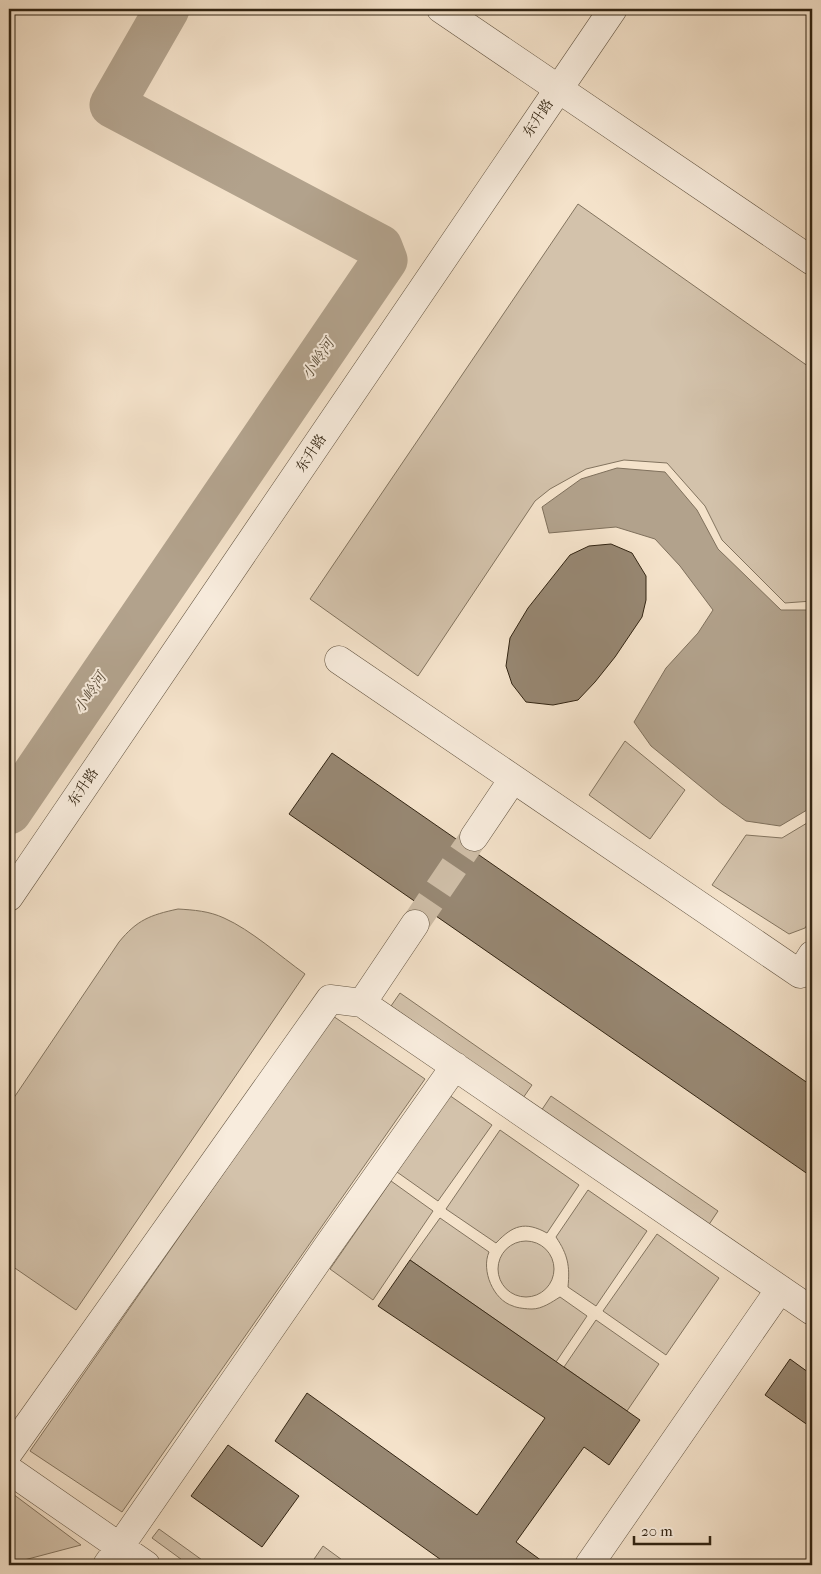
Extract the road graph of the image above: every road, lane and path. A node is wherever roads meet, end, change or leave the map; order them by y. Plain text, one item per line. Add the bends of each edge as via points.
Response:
1 (440, 9) edge
2 (613, 9) edge
3 (558, 89) junction
4 (812, 261) edge
5 (339, 660) dead end
6 (513, 779) junction
7 (474, 837) tunnel mouth
8 (9, 897) edge
9 (415, 924) tunnel mouth
10 (808, 970) edge
11 (362, 1003) junction
12 (455, 1066) junction
13 (780, 1289) junction
14 (812, 1311) edge
15 (9, 1452) edge
16 (9, 1470) edge
17 (113, 1556) edge
18 (146, 1565) edge
19 (589, 1565) edge

1 - 3 street
2 - 3 street, 东升路
3 - 4 street
3 - 8 street, 东升路
5 - 6 street
6 - 7 street
6 - 10 street
9 - 11 street
11 - 12 street
11 - 15 street via 330,998
12 - 13 street
12 - 17 street
13 - 14 street
13 - 19 street
16 - 17 street
17 - 18 street

